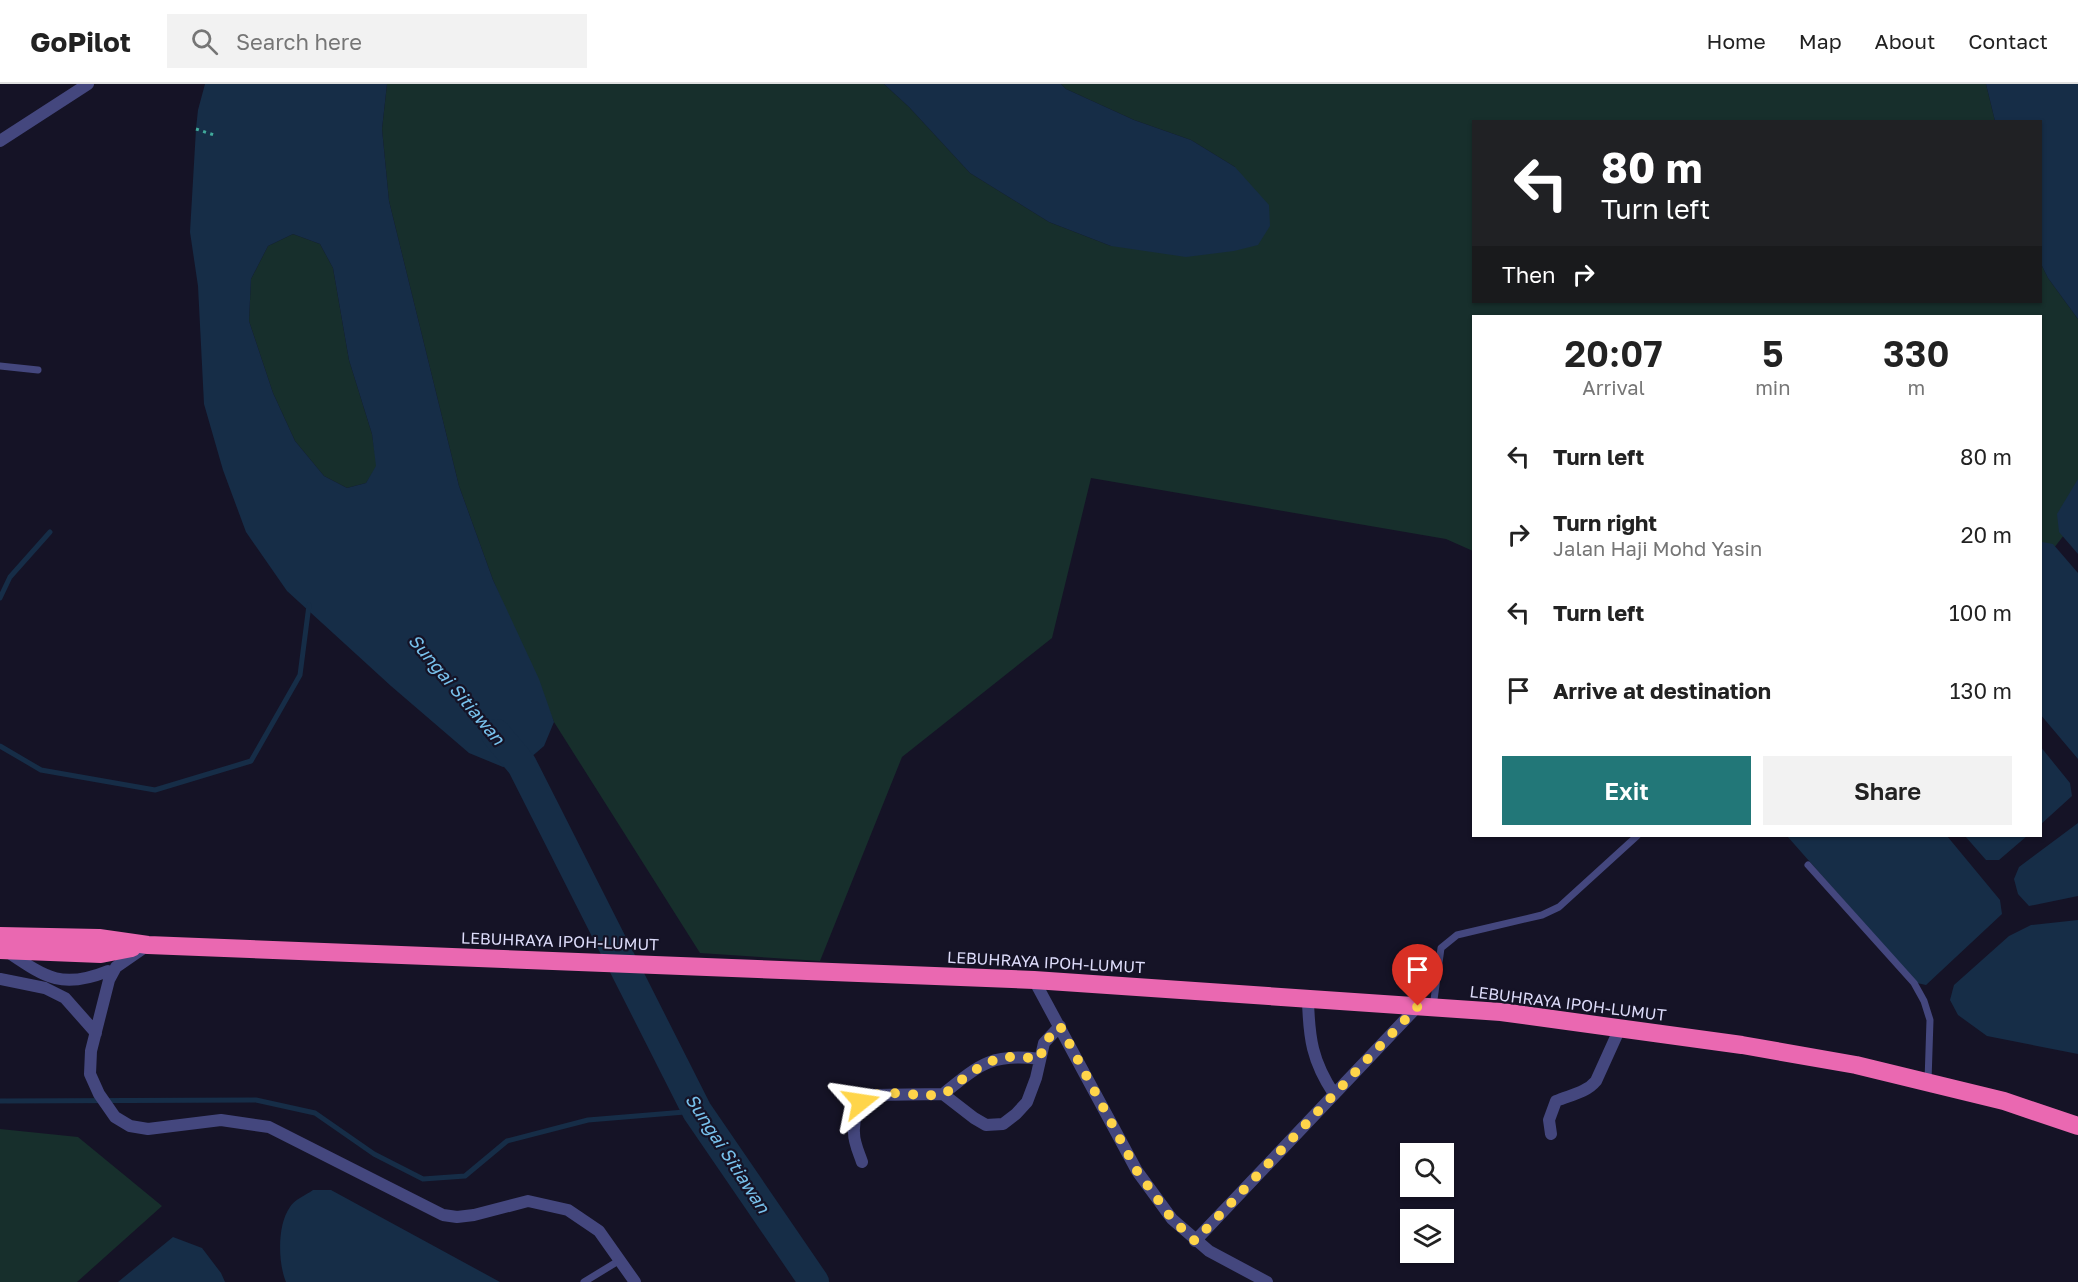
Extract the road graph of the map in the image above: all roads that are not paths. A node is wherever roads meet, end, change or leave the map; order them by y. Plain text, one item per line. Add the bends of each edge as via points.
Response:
1 (88, 84) edge
2 (0, 141) edge
3 (0, 366) edge
4 (38, 370) dead end
5 (1635, 837) edge
6 (1808, 865) dead end
7 (2, 945) edge
8 (148, 945) junction
9 (106, 960) junction
10 (0, 979) edge
11 (1034, 980) junction
12 (1308, 1000) junction
13 (1425, 1007) junction
14 (1060, 1026) junction
15 (1620, 1028) junction
16 (96, 1033) junction
17 (1040, 1059) junction
18 (1928, 1082) junction
19 (944, 1094) junction
20 (1334, 1094) junction
21 (2078, 1126) edge
22 (1551, 1134) dead end
23 (862, 1162) dead end
24 (1195, 1241) junction
25 (620, 1260) junction
26 (584, 1282) edge
27 (635, 1282) edge
28 (1267, 1282) edge

1 - 2 street
3 - 4 lane
5 - 13 lane via 1559,907 1542,915 1457,935 1448,941 1441,948
6 - 18 lane via 1914,984 1924,1001 1930,1020
7 - 9 highway, LEBUHRAYA IPOH-LUMUT
7 - 9 street via 50,978 78,981
8 - 9 highway, LEBUHRAYA IPOH-LUMUT
8 - 9 street via 116,967
8 - 11 highway, LEBUHRAYA IPOH-LUMUT
9 - 16 street
10 - 16 street via 45,988 65,998
11 - 12 highway, LEBUHRAYA IPOH-LUMUT
11 - 14 street
12 - 13 highway, LEBUHRAYA IPOH-LUMUT
12 - 20 street via 1313,1047 1321,1075
13 - 15 highway, LEBUHRAYA IPOH-LUMUT via 1501,1012
13 - 20 street
14 - 17 street via 1044,1043
14 - 24 street via 1137,1171 1172,1219
15 - 18 highway, LEBUHRAYA IPOH-LUMUT via 1742,1045
15 - 22 street via 1591,1088 1556,1101 1549,1120
16 - 25 street via 90,1074 115,1117 130,1126 148,1129 221,1120 269,1127 443,1215 474,1215 528,1201 568,1210 599,1231
17 - 19 street via 1012,1056 991,1060
17 - 19 street via 1027,1102 1003,1124 986,1125
18 - 21 highway, LEBUHRAYA IPOH-LUMUT via 2004,1101
19 - 23 street via 866,1097 858,1111 854,1133
20 - 24 street
24 - 28 street
25 - 26 lane
25 - 27 street

